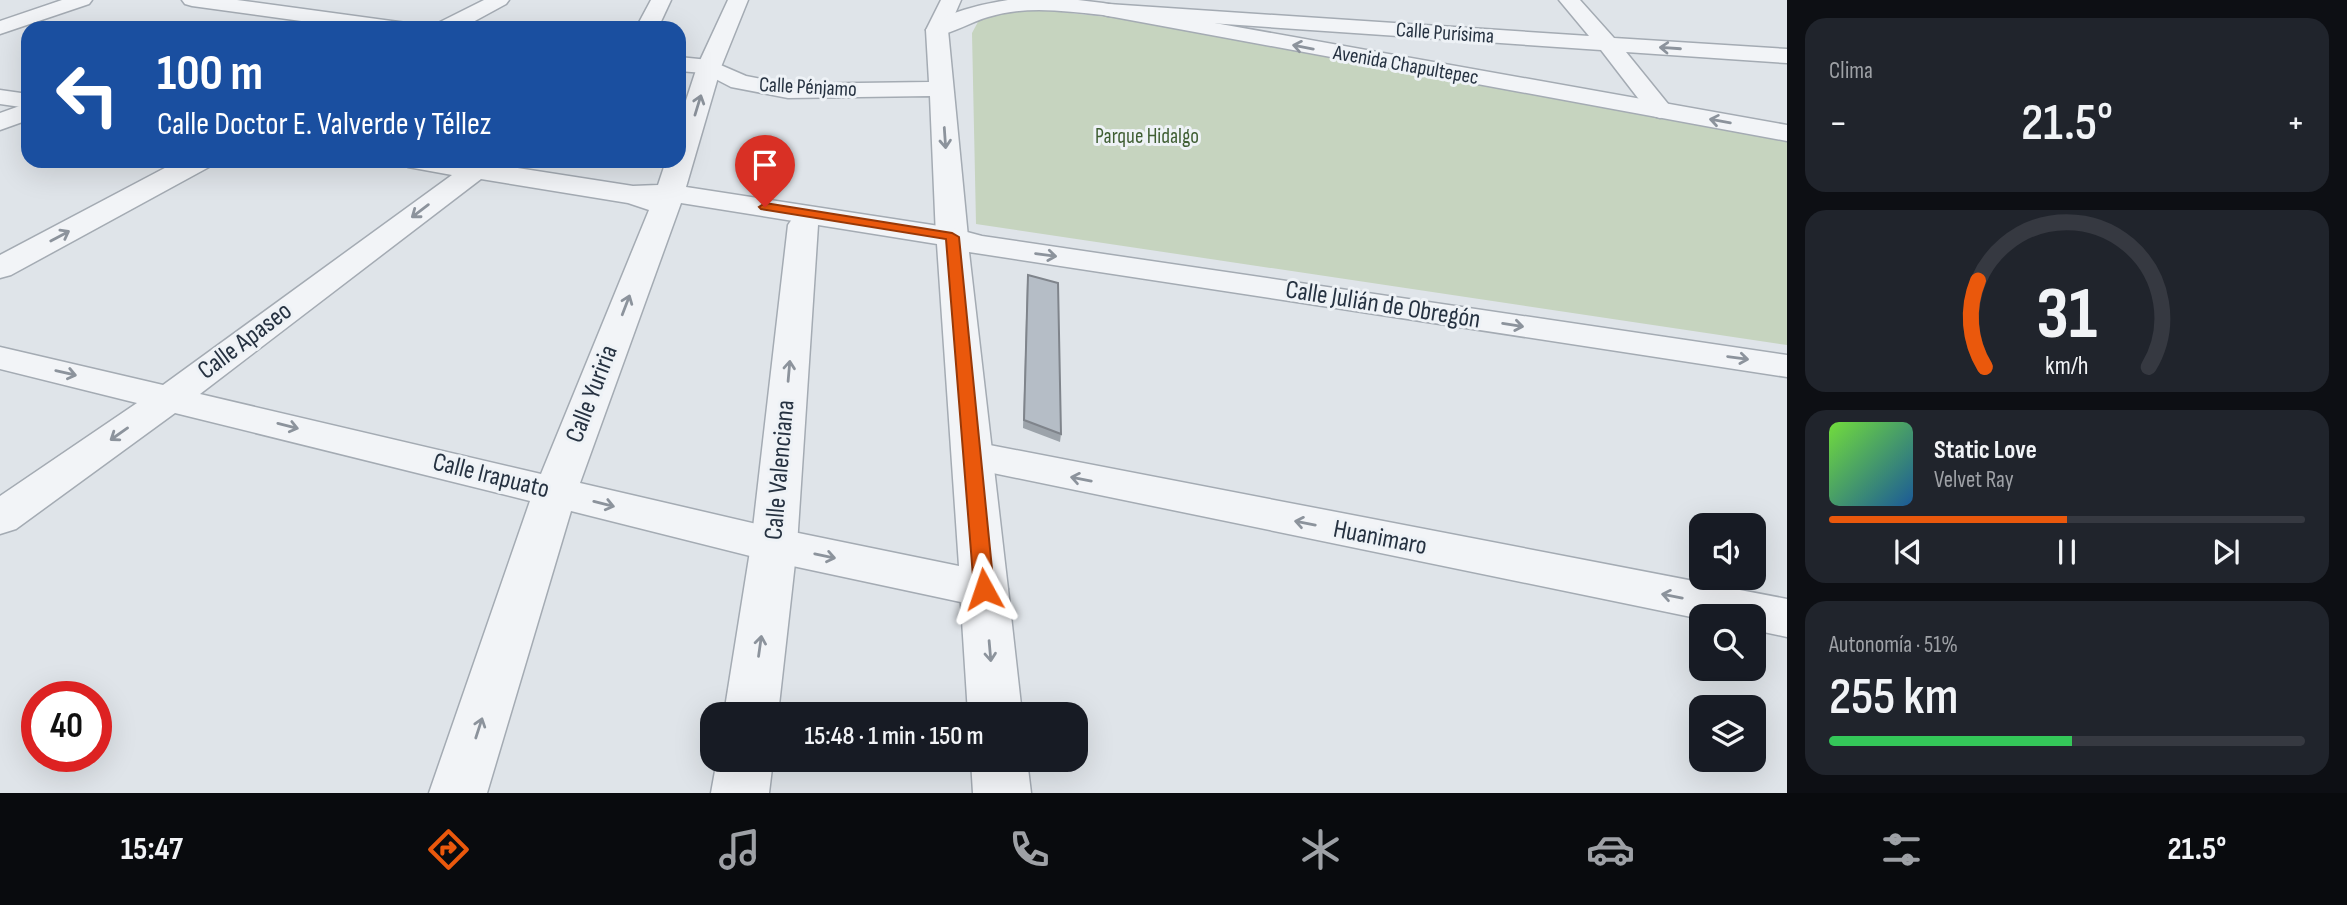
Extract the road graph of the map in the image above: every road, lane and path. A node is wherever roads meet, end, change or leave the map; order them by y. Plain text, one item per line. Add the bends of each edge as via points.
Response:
1 (82, 0) edge
2 (192, 0) edge
3 (293, 0) edge
4 (499, 0) edge
5 (661, 0) edge
6 (738, 0) edge
7 (951, 0) edge
8 (1025, 0) edge
9 (1569, 0) edge
10 (1054, 3) junction
11 (270, 10) junction
12 (1187, 13) edge
13 (244, 21) edge
14 (349, 21) edge
15 (459, 21) edge
16 (650, 21) edge
17 (0, 28) edge
18 (937, 30) junction
19 (1608, 44) junction
20 (1787, 56) edge
21 (686, 65) edge
22 (709, 67) junction
23 (941, 89) junction
24 (0, 97) edge
25 (21, 100) edge
26 (1660, 110) junction
27 (21, 114) edge
28 (0, 122) edge
29 (686, 124) edge
30 (1787, 133) edge
31 (186, 168) edge
32 (478, 168) edge
33 (492, 168) edge
34 (668, 168) edge
35 (656, 198) junction
36 (803, 225) junction
37 (961, 244) junction
38 (0, 268) edge
39 (0, 358) edge
40 (1787, 366) edge
41 (170, 398) junction
42 (974, 456) junction
43 (555, 492) junction
44 (0, 518) edge
45 (774, 545) junction
46 (984, 589) junction
47 (1787, 618) edge
48 (753, 702) edge
49 (994, 702) edge
50 (743, 772) edge
51 (1000, 772) edge
52 (458, 793) edge
53 (740, 793) edge
54 (1002, 793) edge

1 - 17 street
2 - 11 street
3 - 11 street
4 - 15 street
5 - 16 street
6 - 22 street, Calle Yuriria
7 - 18 street
8 - 10 street, Avenida Chapultepec
9 - 19 street
10 - 12 street, Avenida Chapultepec
10 - 18 street via 986,9
11 - 13 street
11 - 14 street
12 - 19 street, Calle Purísima
26 -> 12 street, Avenida Chapultepec
18 - 23 street
20 -> 19 street, Calle Purísima
19 - 26 street
21 - 22 street, Calle Pénjamo
22 - 23 street, Calle Pénjamo via 739,82 788,91
29 -> 22 street, Calle Yuriria
23 -> 37 street
24 - 25 street
30 -> 26 street, Avenida Chapultepec
27 - 28 street
38 -> 31 street
32 -> 41 street, Calle Apaseo
33 - 35 street
35 -> 34 street, Calle Yuriria
35 - 36 street
35 - 37 street
43 -> 35 street, Calle Yuriria
36 - 37 street
45 -> 36 street, Calle Valenciana
37 -> 40 street, Calle Julián de Obregón
37 - 42 street
39 -> 41 street, Calle Irapuato
41 -> 43 street, Calle Irapuato
41 -> 44 street, Calle Apaseo
42 - 46 street
47 -> 42 street, Huanimaro
43 -> 45 street, Calle Irapuato
52 -> 43 street, Calle Yuriria
45 -> 46 street, Calle Irapuato
48 -> 45 street, Calle Valenciana
46 -> 49 street
50 - 53 street
51 - 54 street

